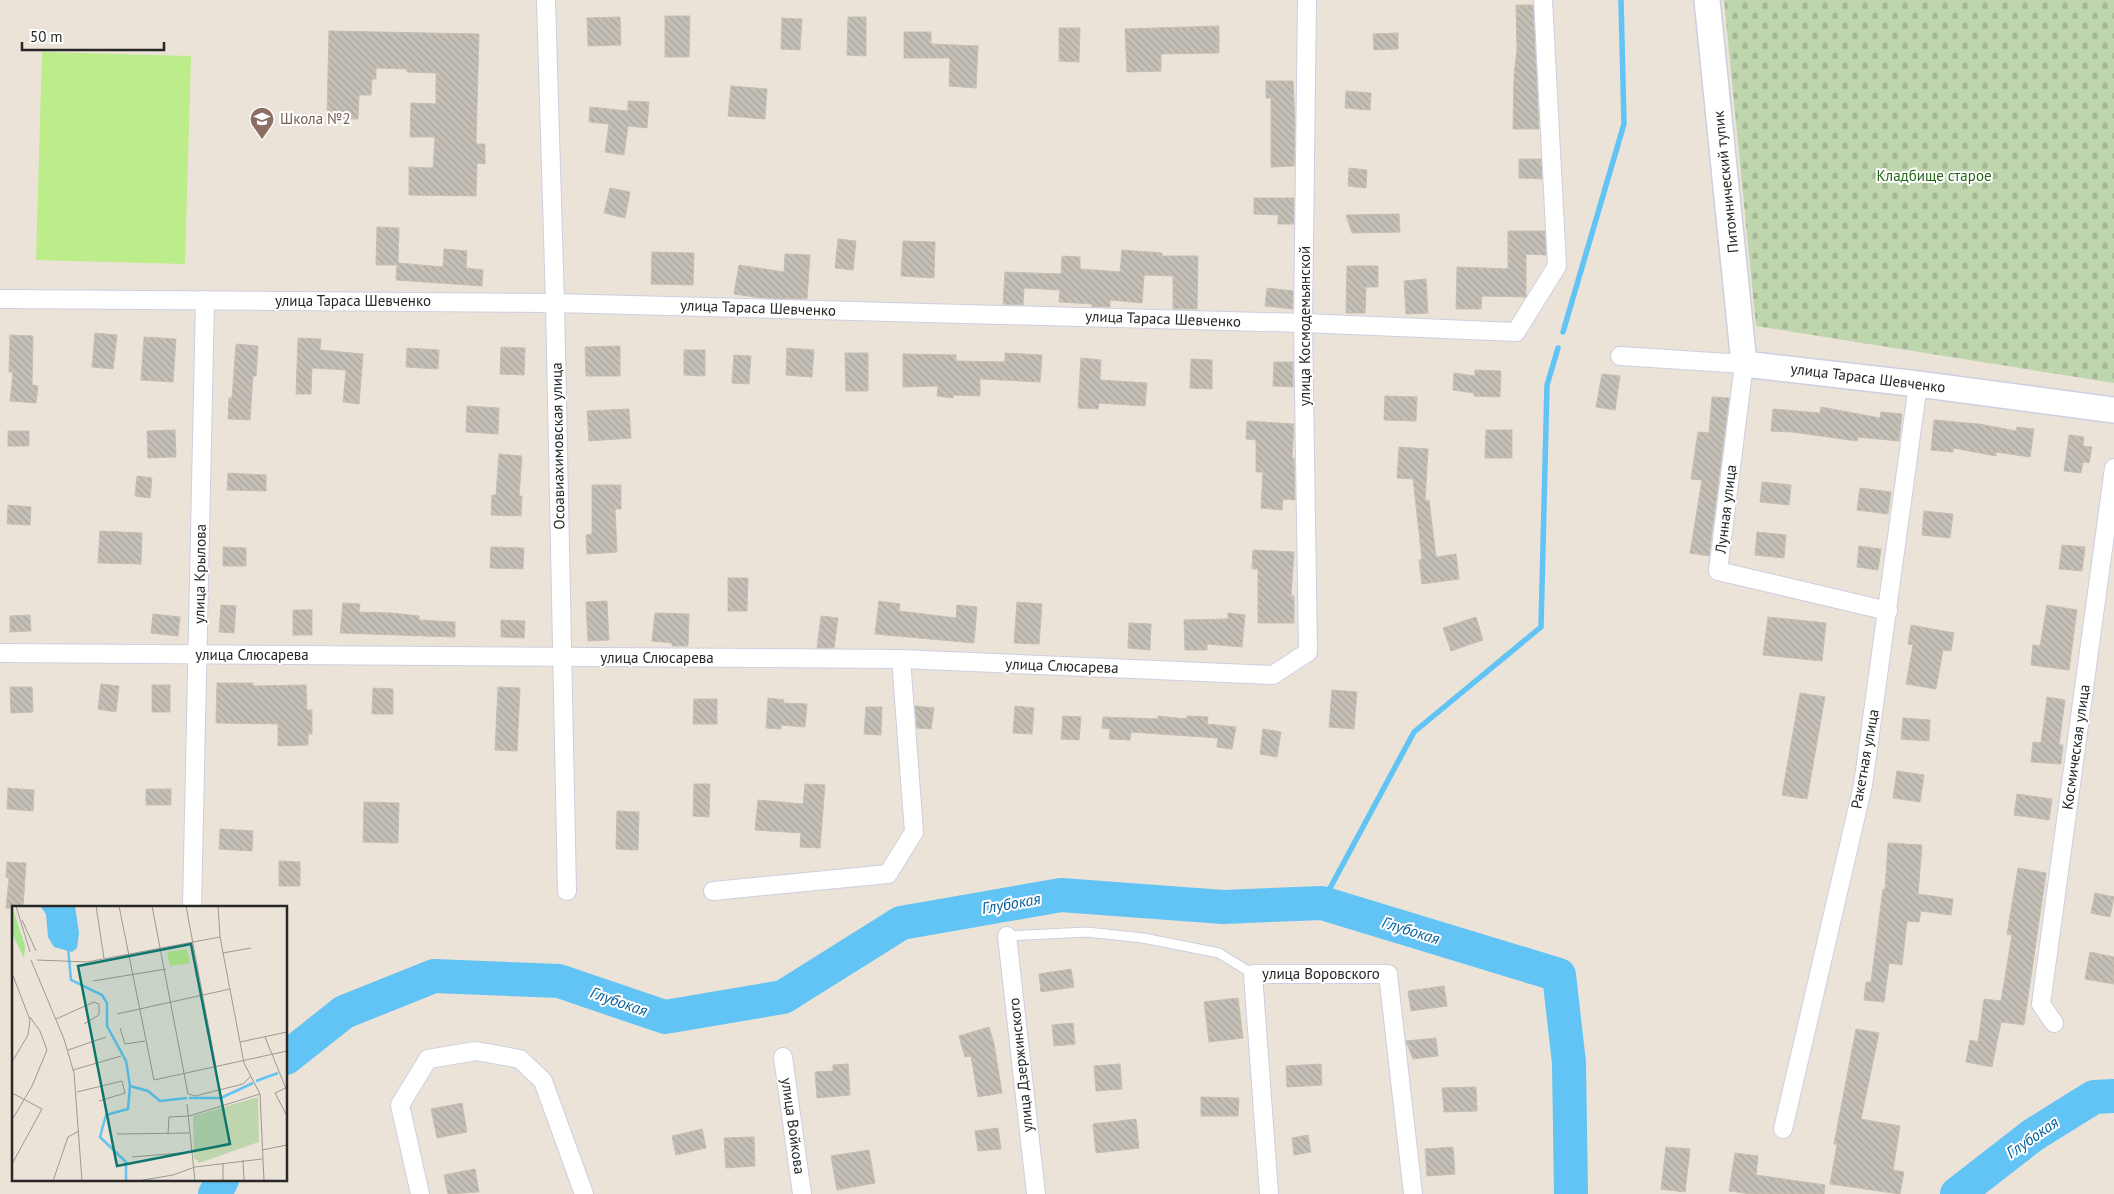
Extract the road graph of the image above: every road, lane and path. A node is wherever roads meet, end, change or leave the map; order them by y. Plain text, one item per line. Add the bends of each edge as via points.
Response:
1 (546, 0) edge
2 (1307, 0) edge
3 (1543, 0) edge
4 (1707, 0) edge
5 (0, 299) edge
6 (206, 300) junction
7 (555, 302) junction
8 (1304, 323) junction
9 (1620, 356) dead end
10 (1744, 364) junction
11 (1918, 384) junction
12 (2114, 410) edge
13 (2114, 468) edge
14 (1888, 611) junction
15 (1308, 652) joint
16 (0, 653) edge
17 (198, 654) junction
18 (562, 657) junction
19 (901, 660) junction
20 (567, 891) dead end
21 (714, 891) dead end
22 (192, 906) edge
23 (1007, 936) joint
24 (1253, 974) junction
25 (2054, 1023) dead end
26 (783, 1057) dead end
27 (1783, 1129) dead end
28 (420, 1194) edge
29 (584, 1194) edge
30 (802, 1194) edge
31 (1036, 1194) edge
32 (1269, 1194) edge
33 (1413, 1194) edge

1 - 7 street, Осоавиахимовская улица
2 - 8 street, улица Космодемьянской
3 - 8 street, улица Тараса Шевченко via 1557,266 1516,332
4 - 10 street, Питомнический тупик
5 - 6 street, улица Тараса Шевченко
6 - 7 street, улица Тараса Шевченко
6 - 17 street, улица Крылова
7 - 8 street, улица Тараса Шевченко
7 - 18 street, Осоавиахимовская улица
8 - 15 street, улица Космодемьянской
9 - 10 street, улица Тараса Шевченко
10 - 11 street, улица Тараса Шевченко
10 - 14 street, Лунная улица via 1718,571
11 - 12 street, улица Тараса Шевченко
11 - 14 street, Ракетная улица
13 - 25 street, Космическая улица via 2041,1004
14 - 27 street, Ракетная улица via 1863,785
15 - 19 street, улица Слюсарева via 1274,675
16 - 17 street, улица Слюсарева
17 - 18 street, улица Слюсарева
17 - 22 street, улица Крылова
18 - 19 street, улица Слюсарева
18 - 20 street, Осоавиахимовская улица
19 - 21 street via 914,832 888,874
23 - 24 lane via 1087,932 1143,938 1219,953
23 - 31 street, улица Дзержинского
24 - 32 street, улица Воровского
24 - 33 street, улица Воровского via 1388,974
26 - 30 street, улица Войкова
28 - 29 street via 400,1105 428,1058 476,1050 520,1059 543,1081

